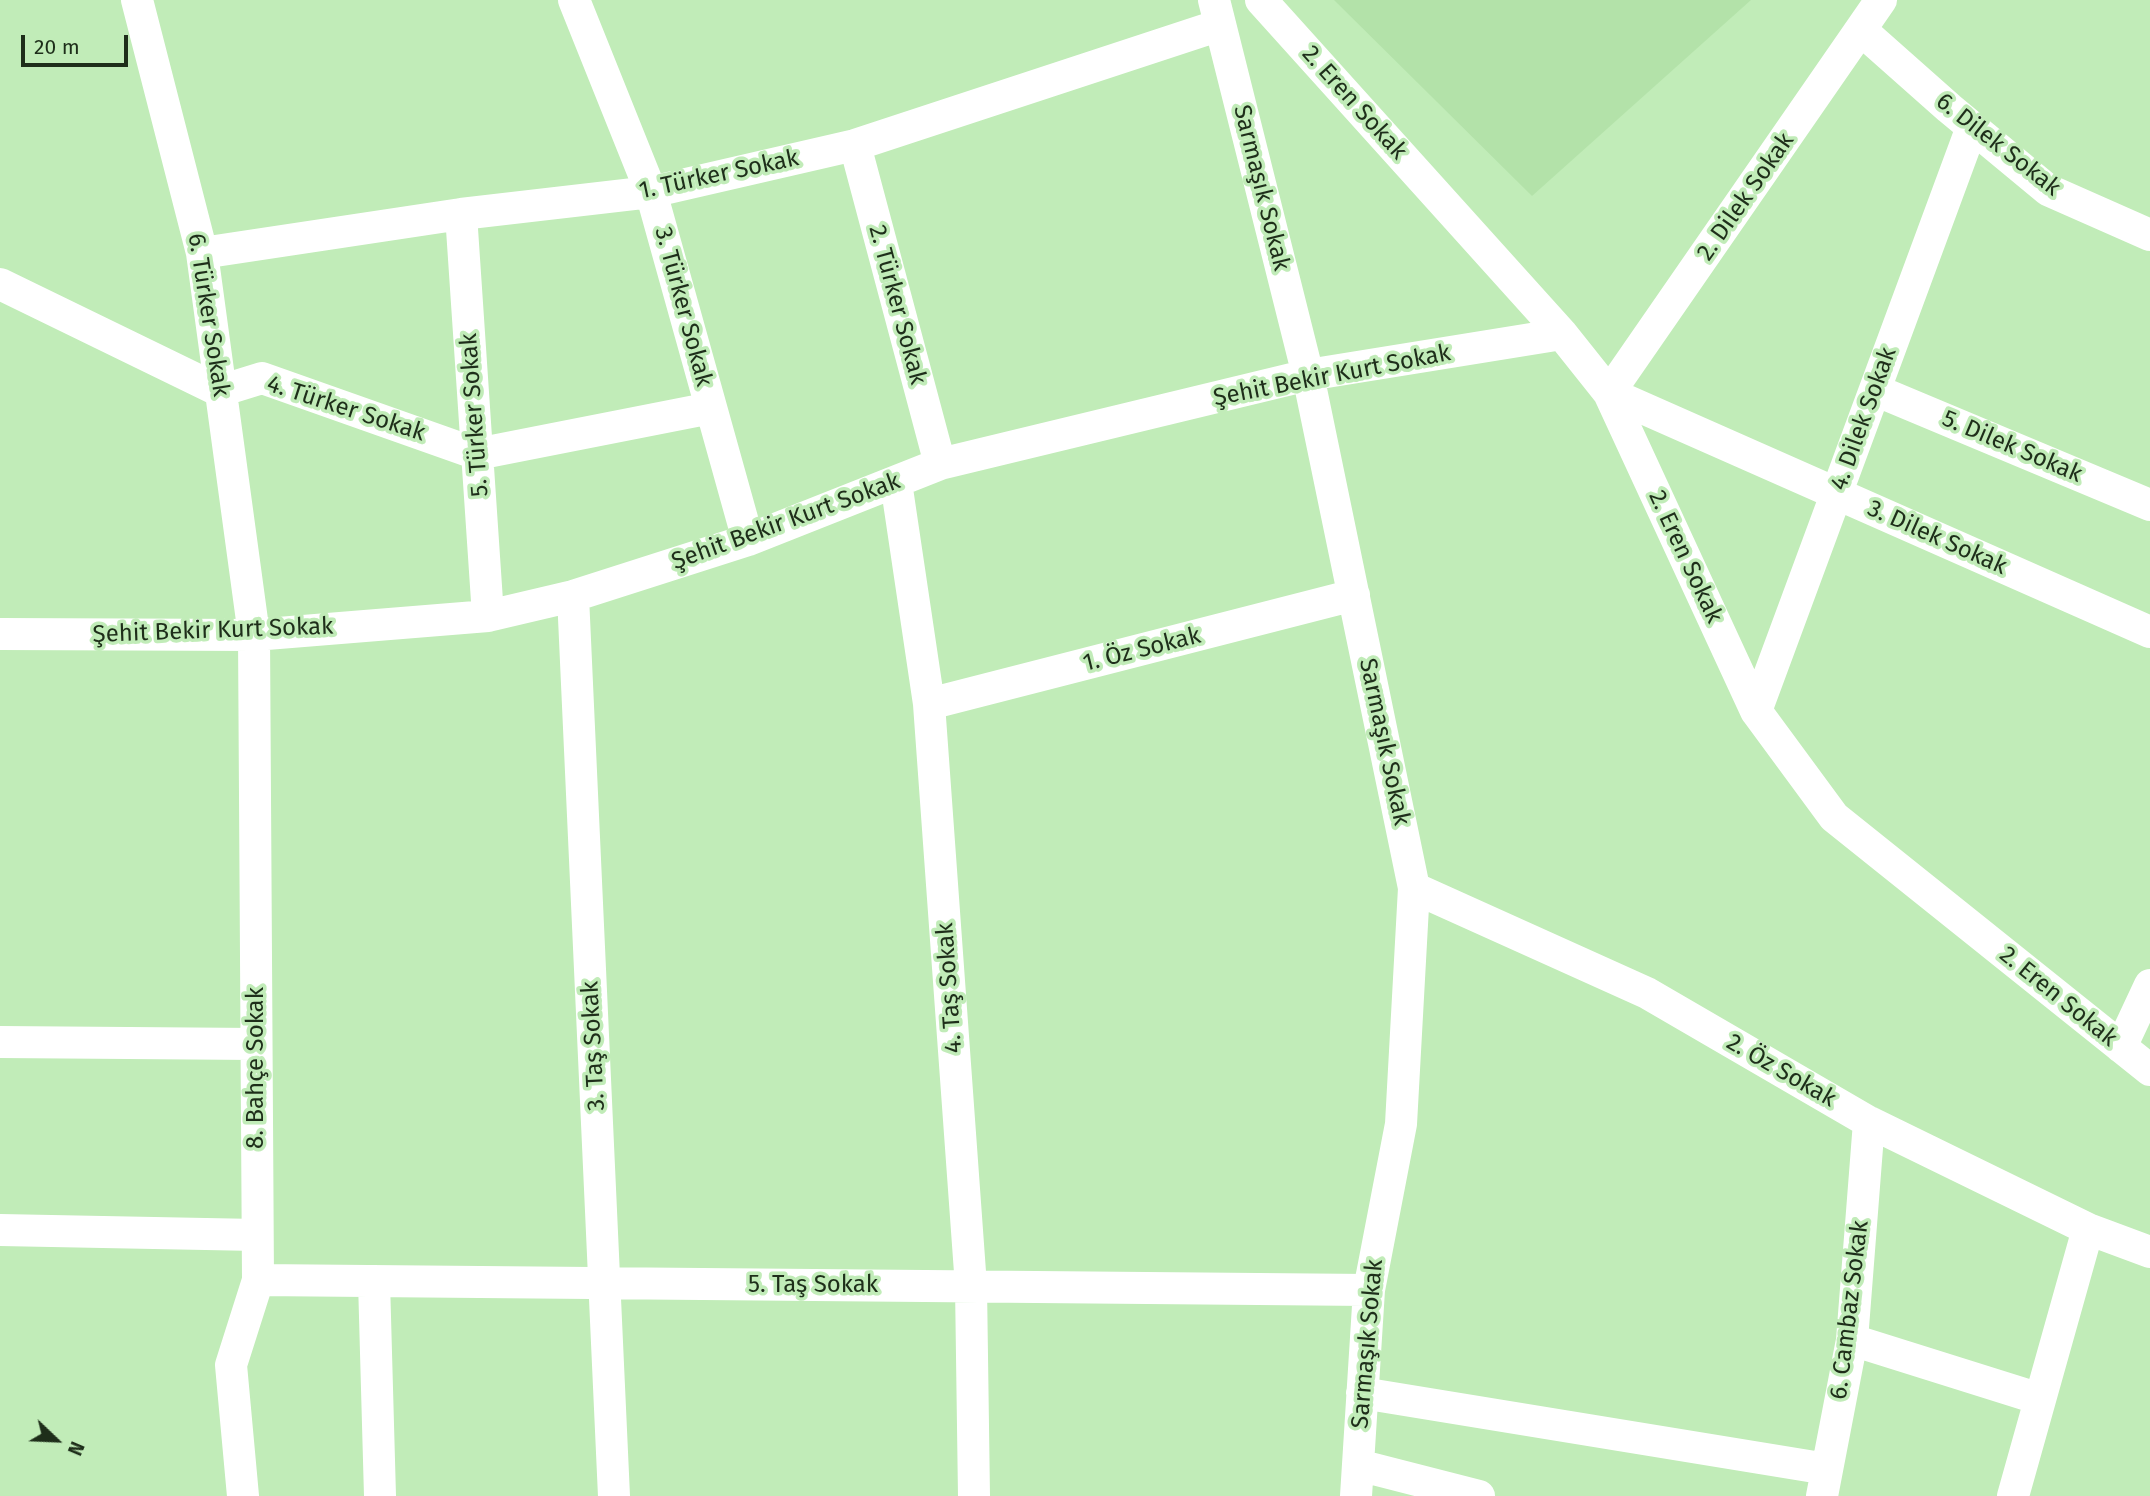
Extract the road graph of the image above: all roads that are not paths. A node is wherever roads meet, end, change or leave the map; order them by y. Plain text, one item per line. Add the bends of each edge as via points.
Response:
1 (137, 0) edge
2 (574, 0) edge
3 (1261, 0) edge
4 (1881, 0) edge
5 (1217, 13) edge
6 (1861, 30) junction
7 (1972, 127) junction
8 (855, 145) junction
9 (651, 192) junction
10 (461, 214) junction
11 (2150, 234) edge
12 (202, 253) junction
13 (0, 284) edge
14 (1562, 334) junction
15 (1308, 375) junction
16 (1875, 390) junction
17 (220, 391) junction
18 (1609, 393) junction
19 (711, 408) junction
20 (477, 454) junction
21 (940, 464) junction
22 (896, 482) junction
23 (1836, 493) junction
24 (2150, 505) edge
25 (748, 540) junction
26 (1354, 595) junction
27 (573, 596) junction
28 (488, 616) junction
29 (2150, 632) edge
30 (0, 635) edge
31 (254, 635) junction
32 (929, 704) junction
33 (1756, 711) junction
34 (1414, 888) junction
35 (2150, 985) edge
36 (0, 1042) edge
37 (256, 1044) junction
38 (2121, 1048) junction
39 (2150, 1070) edge
40 (1869, 1122) junction
41 (2088, 1229) junction
42 (0, 1230) edge
43 (257, 1234) junction
44 (2150, 1252) edge
45 (258, 1280) junction
46 (374, 1281) junction
47 (605, 1283) junction
48 (971, 1286) junction
49 (1369, 1290) junction
50 (1852, 1340) junction
51 (1362, 1393) junction
52 (2040, 1399) junction
53 (1357, 1465) junction
54 (1824, 1483) edge
55 (243, 1496) edge
56 (380, 1496) edge
57 (614, 1496) edge
58 (974, 1496) edge
59 (1356, 1496) edge
60 (1479, 1496) edge
61 (2013, 1496) edge

1 - 12 street, 6. Türker Sokak
2 - 9 street, 3. Türker Sokak
3 - 14 street, 2. Eren Sokak
4 - 6 street, 2. Dilek Sokak
5 - 8 street, 1. Türker Sokak
5 - 15 street, Sarmaşık Sokak
6 - 7 street, 6. Dilek Sokak
6 - 18 street, 2. Dilek Sokak
7 - 11 street, 6. Dilek Sokak via 2048,190
7 - 16 street, 4. Dilek Sokak
8 - 9 street, 1. Türker Sokak
8 - 21 street, 2. Türker Sokak
9 - 10 street, 1. Türker Sokak
9 - 19 street, 3. Türker Sokak
10 - 12 street, 1. Türker Sokak
10 - 20 street, 5. Türker Sokak
12 - 17 street, 6. Türker Sokak
13 - 17 street
14 - 15 street, Şehit Bekir Kurt Sokak
14 - 18 street, 2. Eren Sokak
15 - 21 street, Şehit Bekir Kurt Sokak
15 - 26 street, Sarmaşık Sokak
16 - 23 street, 4. Dilek Sokak
16 - 24 street, 5. Dilek Sokak
17 - 20 street, 4. Türker Sokak via 262,378
17 - 31 street, 6. Türker Sokak
18 - 23 street, 3. Dilek Sokak
18 - 33 street, 2. Eren Sokak
19 - 20 street
19 - 25 street, 3. Türker Sokak
20 - 28 street, 5. Türker Sokak
21 - 22 street, Şehit Bekir Kurt Sokak
22 - 25 street, Şehit Bekir Kurt Sokak
22 - 32 street, 4. Taş Sokak
23 - 29 street, 3. Dilek Sokak
23 - 33 street, 4. Dilek Sokak
25 - 27 street, Şehit Bekir Kurt Sokak
26 - 32 street, 1. Öz Sokak
26 - 34 street, Sarmaşık Sokak
27 - 28 street, Şehit Bekir Kurt Sokak
27 - 47 street, 3. Taş Sokak
28 - 31 street, Şehit Bekir Kurt Sokak
30 - 31 street, Şehit Bekir Kurt Sokak
31 - 37 street, 8. Bahçe Sokak
32 - 48 street, 4. Taş Sokak
33 - 38 street, 2. Eren Sokak via 1835,817
34 - 40 street, 2. Öz Sokak via 1647,993
34 - 49 street, Sarmaşık Sokak via 1401,1124
35 - 38 street
36 - 37 street
37 - 43 street, 8. Bahçe Sokak
38 - 39 street, 2. Eren Sokak
40 - 41 street, 2. Öz Sokak
40 - 50 street, 6. Cambaz Sokak
41 - 44 street, 2. Öz Sokak
41 - 52 street
42 - 43 street
43 - 45 street, 8. Bahçe Sokak
45 - 46 street, 5. Taş Sokak
45 - 55 street, 8. Bahçe Sokak via 231,1365
46 - 47 street, 5. Taş Sokak
46 - 56 street
47 - 48 street, 5. Taş Sokak
47 - 57 street, 3. Taş Sokak
48 - 49 street, 5. Taş Sokak
48 - 58 street, 4. Taş Sokak
49 - 51 street, Sarmaşık Sokak
50 - 52 street
50 - 54 street, 6. Cambaz Sokak
51 - 53 street, Sarmaşık Sokak
51 - 54 street
52 - 61 street
53 - 59 street, Sarmaşık Sokak
53 - 60 street

